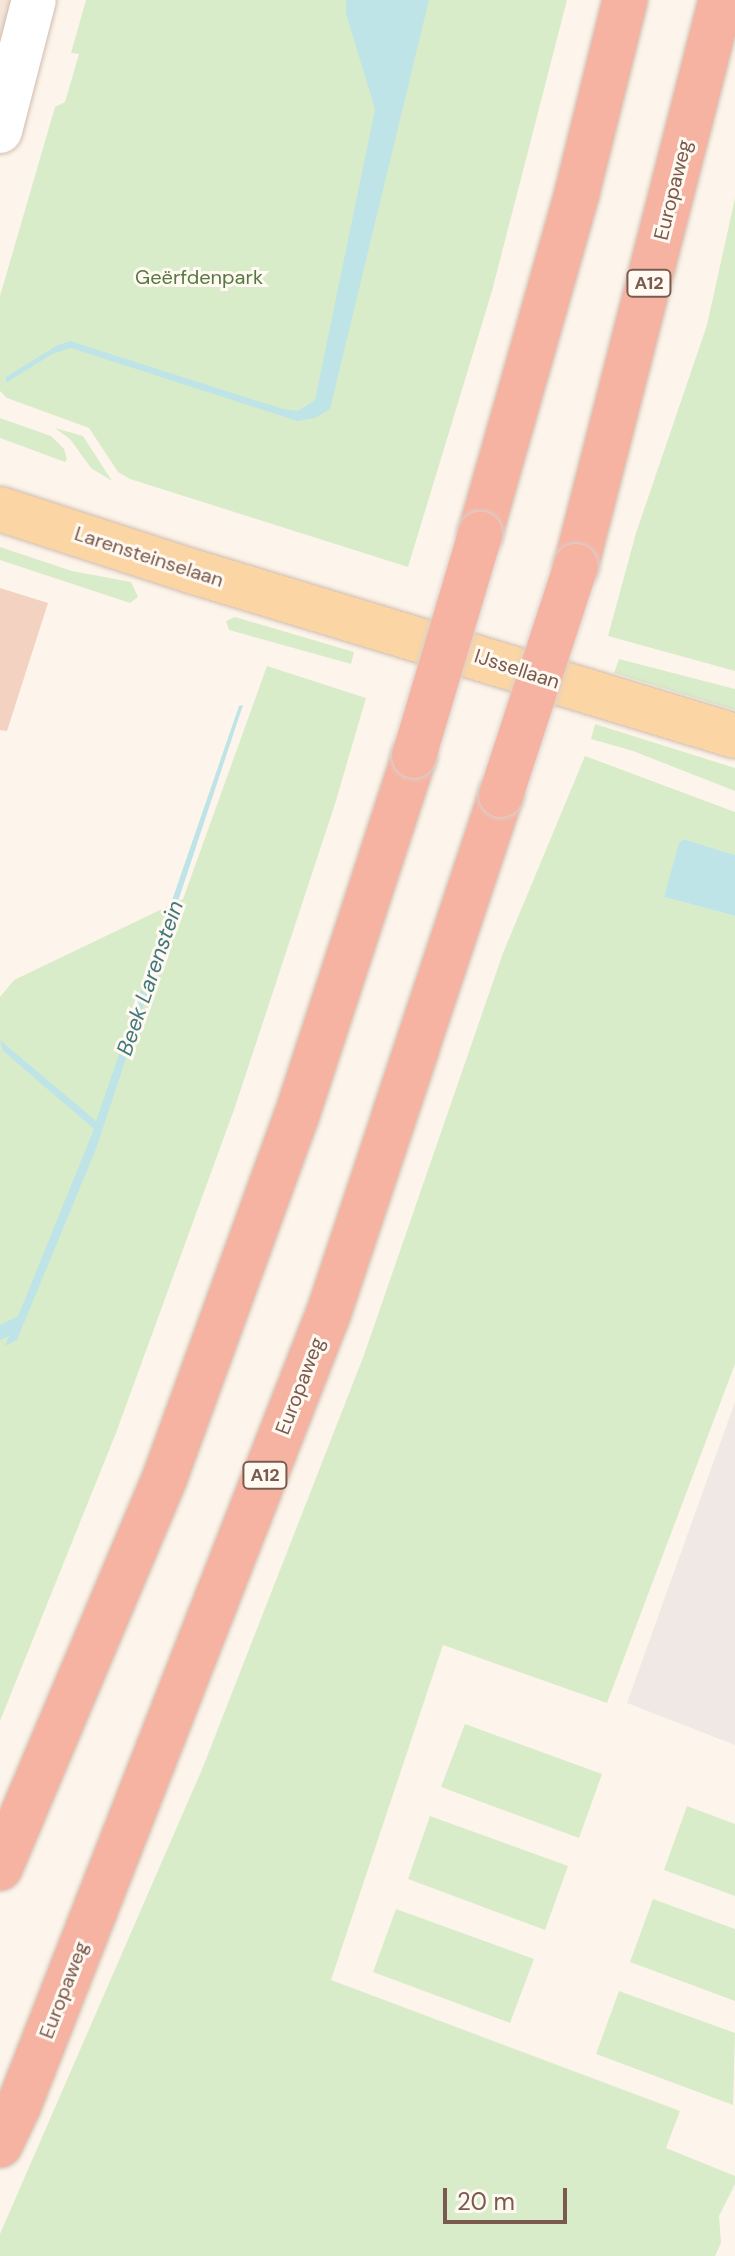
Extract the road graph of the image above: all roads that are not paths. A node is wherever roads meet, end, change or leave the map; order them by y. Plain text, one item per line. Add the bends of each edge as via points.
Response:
1 (34, 0) edge
2 (625, 0) edge
3 (721, 0) edge
4 (9, 49) edge
5 (0, 131) edge
6 (0, 509) edge
7 (298, 602) joint
8 (735, 736) edge
9 (0, 1868) edge
10 (0, 2145) edge

1 - 4 street
2 - 9 highway, bridge via 577,193 480,534 296,1118 165,1477
3 - 10 highway, Europaweg / A12, bridge via 576,566 329,1312
4 - 5 street
6 - 7 main road, Larensteinselaan
7 - 8 main road, IJssellaan

